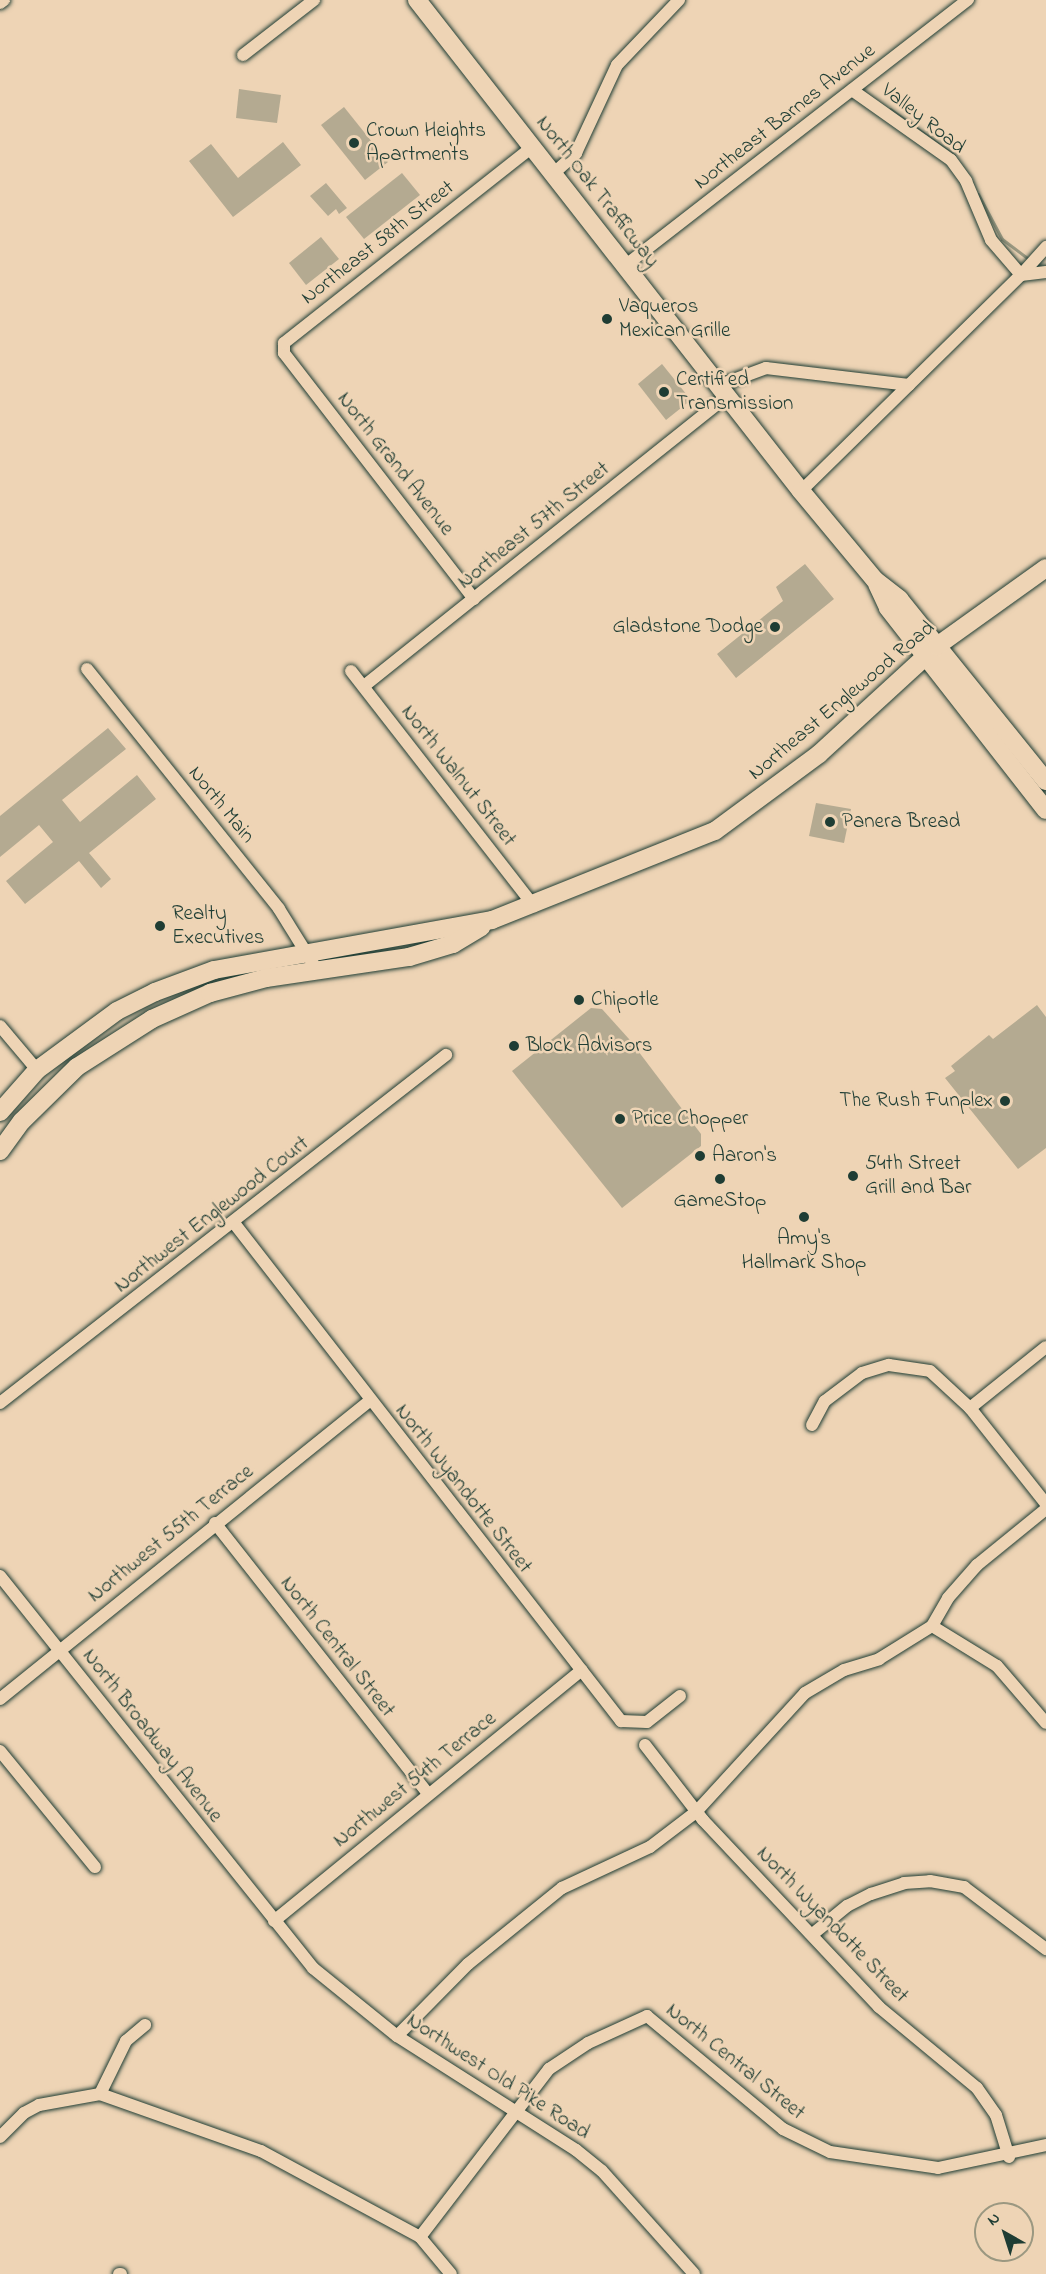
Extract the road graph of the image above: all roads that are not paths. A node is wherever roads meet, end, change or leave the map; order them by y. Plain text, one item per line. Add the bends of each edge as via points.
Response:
1 (4, 0) edge
2 (314, 0) edge
3 (417, 0) edge
4 (679, 0) edge
5 (968, 0) edge
6 (0, 3) edge
7 (665, 5) edge
8 (243, 55) dead end
9 (852, 90) junction
10 (532, 146) junction
11 (554, 173) junction
12 (1046, 247) edge
13 (626, 265) junction
14 (1046, 272) edge
15 (1021, 275) junction
16 (284, 353) joint
17 (909, 385) junction
18 (724, 390) junction
19 (801, 491) junction
20 (1046, 568) edge
21 (474, 599) junction
22 (931, 651) junction
23 (87, 669) dead end
24 (351, 671) dead end
25 (364, 687) junction
26 (1046, 781) edge
27 (1046, 810) edge
28 (534, 906) junction
29 (492, 920) junction
30 (306, 951) junction
31 (317, 969) junction
32 (0, 1026) edge
33 (446, 1055) dead end
34 (37, 1070) junction
35 (0, 1112) edge
36 (0, 1151) edge
37 (234, 1223) junction
38 (1046, 1347) edge
39 (369, 1401) junction
40 (0, 1403) edge
41 (970, 1408) junction
42 (812, 1425) dead end
43 (1046, 1504) edge
44 (1046, 1509) edge
45 (215, 1523) junction
46 (0, 1576) edge
47 (932, 1626) junction
48 (59, 1651) junction
49 (582, 1670) junction
50 (680, 1696) dead end
51 (0, 1699) edge
52 (1046, 1723) edge
53 (645, 1745) dead end
54 (0, 1750) edge
55 (428, 1794) junction
56 (696, 1812) junction
57 (95, 1867) dead end
58 (273, 1921) junction
59 (814, 1933) junction
60 (1046, 1949) edge
61 (145, 2025) dead end
62 (397, 2036) junction
63 (100, 2094) junction
64 (515, 2109) junction
65 (0, 2137) edge
66 (1046, 2145) edge
67 (1009, 2157) junction
68 (420, 2236) junction
69 (451, 2274) edge
70 (694, 2274) edge

1 - 6 street
2 - 8 street
3 - 10 main road, North Oak Trafficway
4 - 7 street
5 - 9 street, Northeast Barnes Avenue
7 - 11 street via 617,65 576,153
9 - 13 street, Northeast Barnes Avenue
9 - 15 street, Valley Road via 951,160 966,181 991,240
10 - 11 main road, North Oak Trafficway
10 - 16 street, Northeast 58th Street via 284,343
11 - 13 main road, North Oak Trafficway
12 - 15 street
13 - 18 main road, North Oak Trafficway
14 - 15 street
15 - 17 street
16 - 21 street, North Grand Avenue
17 - 18 street, Northeast 57th Street via 766,368
17 - 19 street
18 - 19 main road, North Oak Trafficway
18 - 21 street, Northeast 57th Street
19 - 22 main road, North Oak Trafficway via 875,580 888,608
20 - 22 main road, Northeast Englewood Road
21 - 25 street, Northeast 57th Street
22 - 26 main road, North Oak Trafficway
22 - 27 main road, North Oak Trafficway
22 - 28 main road, Northeast Englewood Road via 819,754 715,831
23 - 30 street, North Main via 279,909
24 - 25 street, North Walnut Street
25 - 28 street, North Walnut Street
28 - 29 main road, Northeast Englewood Road
29 - 30 main road, Northeast Englewood Road
29 - 31 main road, Northeast Englewood Road via 453,944 409,957
30 - 31 street, North Main
30 - 34 main road, Northeast Englewood Road via 214,970 155,992 117,1011
31 - 36 main road, Northeast Englewood Road via 210,993 152,1019 77,1067 22,1121
32 - 34 street
33 - 37 street, Northwest Englewood Court
34 - 35 main road, Northeast Englewood Road
37 - 39 street, North Wyandotte Street
37 - 40 street, Northwest Englewood Court
38 - 41 street
39 - 45 street, Northwest 55th Terrace
39 - 49 street, North Wyandotte Street
41 - 42 street via 930,1371 889,1365 841,1385 825,1401
41 - 43 street
44 - 47 street via 977,1565 948,1598
45 - 48 street, Northwest 55th Terrace
45 - 55 street, North Central Street
46 - 48 street, North Broadway Avenue
47 - 52 street via 997,1666
47 - 56 street via 879,1659 844,1670 805,1693
48 - 51 street, Northwest 55th Terrace
48 - 58 street, North Broadway Avenue
49 - 50 street, North Wyandotte Street via 627,1724 647,1722
49 - 55 street, Northwest 54th Terrace
53 - 56 street, North Wyandotte Street
54 - 57 street
55 - 58 street, Northwest 54th Terrace
56 - 59 street, North Wyandotte Street
56 - 62 street via 650,1846 562,1888 468,1964
58 - 62 street, Northwest Old Pike Road via 337,1991
59 - 60 street via 847,1906 872,1894 904,1883 930,1881 974,1893
59 - 67 street, North Wyandotte Street via 879,2007 977,2088 996,2115
61 - 63 street via 126,2041
62 - 64 street, Northwest Old Pike Road
63 - 65 street via 39,2105 24,2113
63 - 68 street via 261,2151
64 - 67 street, North Central Street via 549,2069 568,2055 647,2016 783,2128 830,2152 938,2168
64 - 68 street
64 - 70 street, Northwest Old Pike Road via 602,2171
66 - 67 street, North Central Street
68 - 69 street

